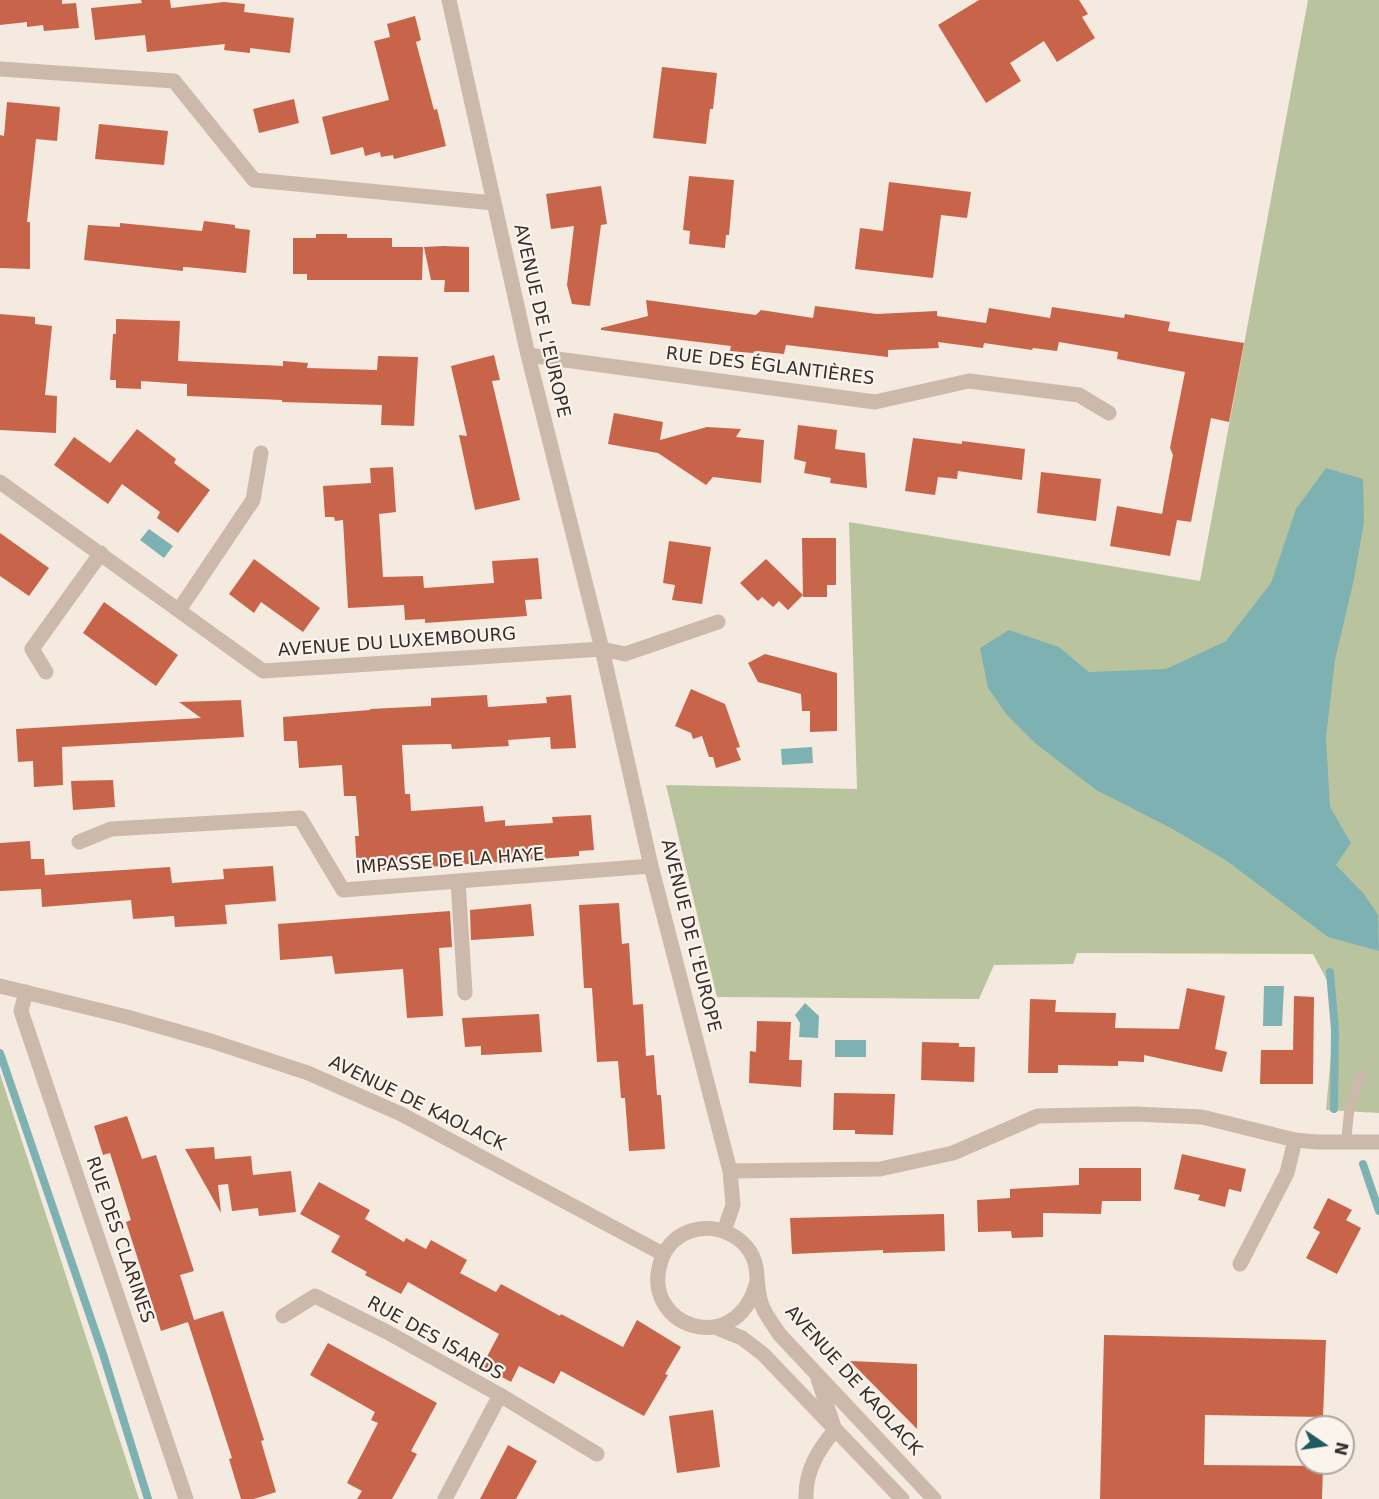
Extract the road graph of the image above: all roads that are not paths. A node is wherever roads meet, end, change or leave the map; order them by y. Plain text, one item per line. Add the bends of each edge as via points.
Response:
1 (449, 0) edge
2 (0, 69) edge
3 (494, 203) junction
4 (528, 355) junction
5 (1109, 413) dead end
6 (261, 453) dead end
7 (0, 482) edge
8 (101, 553) junction
9 (179, 609) junction
10 (718, 622) dead end
11 (602, 649) junction
12 (46, 672) dead end
13 (79, 842) dead end
14 (651, 866) junction
15 (458, 881) junction
16 (0, 986) edge
17 (26, 992) junction
18 (465, 993) dead end
19 (1361, 1074) dead end
20 (1295, 1140) junction
21 (1346, 1142) junction
22 (1379, 1142) edge
23 (730, 1171) junction
24 (724, 1231) junction
25 (663, 1254) junction
26 (1240, 1264) dead end
27 (757, 1282) junction
28 (283, 1316) dead end
29 (715, 1327) junction
30 (816, 1374) junction
31 (500, 1395) junction
32 (835, 1430) junction
33 (597, 1454) dead end
34 (186, 1499) edge
35 (445, 1499) edge
36 (806, 1499) edge
37 (902, 1499) edge
38 (934, 1499) edge

1 - 3 street, AVENUE DE L'EUROPE
2 - 3 street via 174,81 254,180
3 - 4 street, AVENUE DE L'EUROPE
4 - 5 street, RUE DES ÉGLANTIÈRES via 875,402 969,381 1079,394
4 - 11 street, AVENUE DE L'EUROPE
6 - 9 street via 253,500
7 - 8 street, AVENUE DU LUXEMBOURG
8 - 9 street, AVENUE DU LUXEMBOURG
8 - 12 street via 32,649
9 - 11 street, AVENUE DU LUXEMBOURG via 263,671
10 - 11 street via 625,654
11 - 14 street, AVENUE DE L'EUROPE
13 - 15 street, IMPASSE DE LA HAYE via 111,830 300,818 343,890
14 - 15 street, IMPASSE DE LA HAYE
14 - 23 street, AVENUE DE L'EUROPE
15 - 18 street
16 - 17 street, AVENUE DE KAOLACK
17 - 25 street, AVENUE DE KAOLACK via 211,1041 308,1073 401,1114
17 - 34 street, RUE DES CLARINES via 21,1011
19 - 21 lane via 1348,1112
20 - 21 street
20 - 23 street via 1202,1117 1135,1113 1038,1116 953,1153 880,1169
20 - 26 street via 1287,1173
21 - 22 street
23 - 24 street, AVENUE DE L'EUROPE via 733,1205
24 - 25 street via 696,1229 671,1243
24 - 27 street, AVENUE DE KAOLACK via 749,1251
25 - 29 street via 657,1285 666,1306 684,1323
27 - 29 street via 753,1298 743,1312
27 - 30 street, AVENUE DE KAOLACK via 762,1307 780,1335
28 - 31 street, RUE DES ISARDS via 315,1296
29 - 32 street via 742,1338 763,1354
30 - 32 street
30 - 38 street, AVENUE DE KAOLACK
31 - 33 street
31 - 35 street, RUE DES ISARDS
32 - 36 street via 815,1456 806,1484
32 - 37 street

